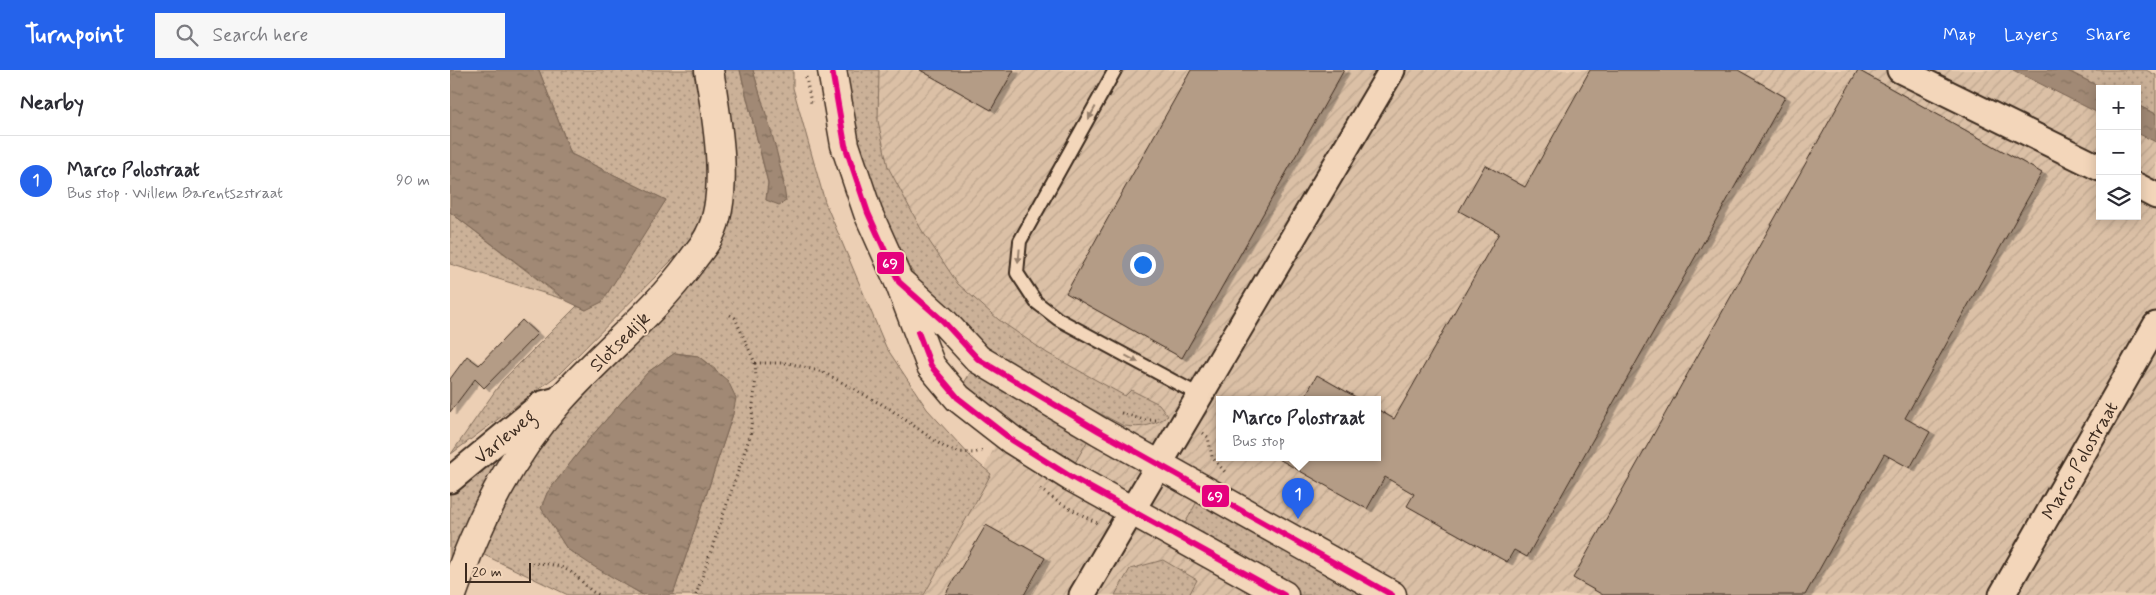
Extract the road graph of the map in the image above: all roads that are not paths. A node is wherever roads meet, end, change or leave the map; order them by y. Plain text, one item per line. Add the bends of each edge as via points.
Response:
1 (709, 70) edge
2 (832, 70) edge
3 (1115, 70) edge
4 (1392, 70) edge
5 (1900, 70) edge
6 (2096, 166) edge
7 (2141, 188) edge
8 (2156, 196) edge
9 (899, 282) junction
10 (2156, 325) edge
11 (1201, 396) junction
12 (561, 399) junction
13 (1159, 464) junction
14 (450, 480) edge
15 (1131, 510) junction
16 (452, 595) edge
17 (1082, 595) edge
18 (1284, 595) edge
19 (1392, 595) edge
20 (2002, 595) edge

1 - 12 main road, Slotsedijk via 719,145 719,204 711,234 672,288
2 - 9 main road via 845,145 868,213
3 -> 11 lane via 1020,241 1017,273 1036,302 1058,319
4 - 11 street
5 - 6 street
7 - 8 street
9 - 13 main road via 943,321 978,359
9 - 15 main road via 931,366 958,398 1012,440
10 - 20 street, Marco Polostraat
11 - 13 street
12 - 14 street, Varleweg via 542,404
12 - 16 main road, Slotsedijk via 528,441 490,499
13 - 15 street
13 - 19 main road
15 - 17 street
15 - 18 main road

